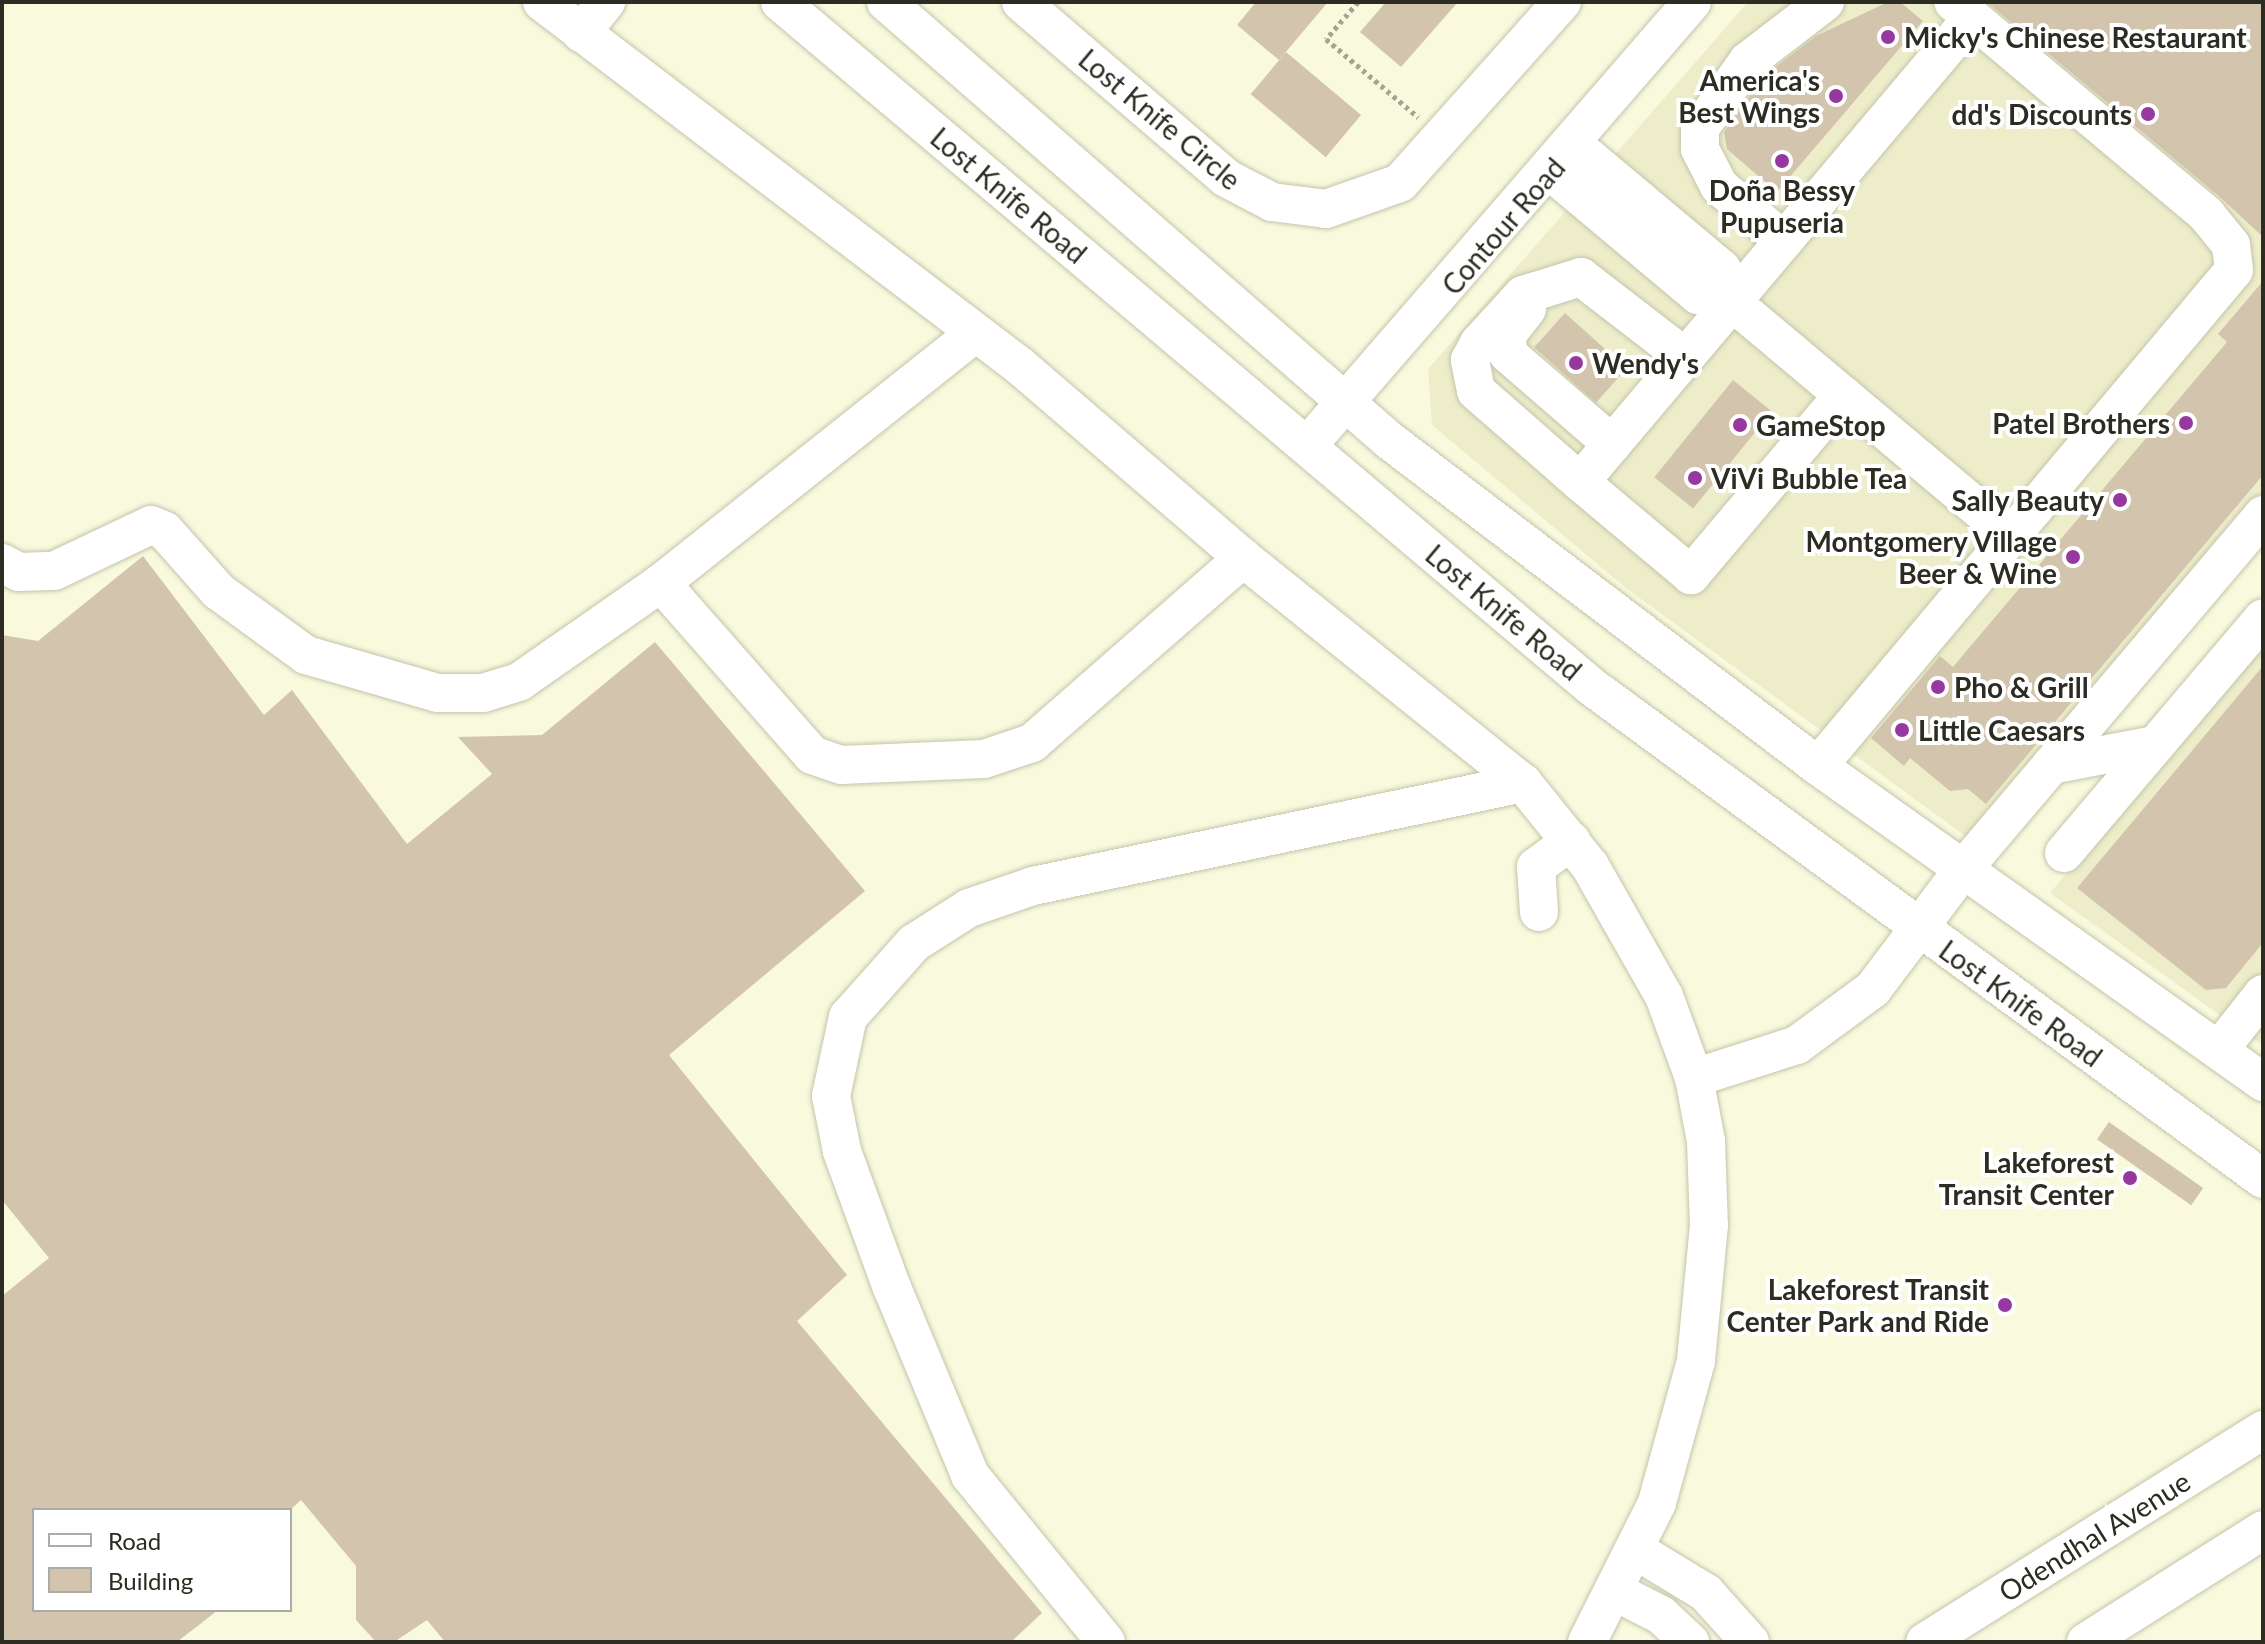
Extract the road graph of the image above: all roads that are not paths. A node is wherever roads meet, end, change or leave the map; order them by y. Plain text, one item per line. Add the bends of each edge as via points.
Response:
1 (542, 2) edge
2 (606, 2) edge
3 (780, 2) edge
4 (886, 2) edge
5 (1021, 2) edge
6 (1562, 2) edge
7 (1692, 2) edge
8 (1825, 2) edge
9 (1963, 10) edge
10 (581, 33) junction
11 (1562, 158) junction
12 (1784, 241) junction
13 (1591, 281) junction
14 (1732, 302) junction
15 (975, 333) junction
16 (1685, 357) junction
17 (1843, 395) junction
18 (1345, 404) junction
19 (1612, 444) junction
20 (1308, 445) junction
21 (1580, 482) junction
22 (2263, 515) edge
23 (2012, 537) junction
24 (1243, 558) junction
25 (2, 563) edge
26 (661, 583) junction
27 (2263, 618) edge
28 (2155, 745) junction
29 (2051, 765) junction
30 (1818, 766) junction
31 (1523, 783) junction
32 (1571, 841) junction
33 (2064, 853) dead end
34 (1964, 868) junction
35 (1539, 912) dead end
36 (1918, 928) junction
37 (2263, 994) edge
38 (2219, 1050) junction
39 (1694, 1078) junction
40 (2263, 1082) edge
41 (2263, 1179) edge
42 (2263, 1430) edge
43 (2263, 1530) edge
44 (1637, 1551) junction
45 (1616, 1592) junction
46 (1106, 1642) edge
47 (1587, 1642) edge
48 (1690, 1642) edge
49 (1750, 1642) edge
50 (1925, 1642) edge
51 (2086, 1642) edge

1 - 10 street
2 - 10 street
3 - 20 street, Lost Knife Road
4 - 18 street
5 - 6 street, Lost Knife Circle via 1226,178 1272,202 1326,209 1376,196 1400,183
7 - 11 street, Contour Road
8 - 12 street via 1748,61 1700,128 1700,149 1719,186
9 - 12 street
9 - 23 street via 2206,214 2235,257 2227,283
10 - 15 street
11 - 14 street via 1722,269
11 - 18 street, Contour Road
12 - 14 street
13 - 16 street
13 - 19 street via 1532,304 1512,324 1506,345 1514,361
13 - 21 street via 1563,278 1523,295 1470,360 1482,399
14 - 16 street
14 - 17 street
15 - 24 street
15 - 26 street
16 - 19 street
17 - 21 street via 1691,575
17 - 23 street
18 - 20 street, Contour Road
18 - 30 street
19 - 21 street
20 - 36 street, Lost Knife Road via 1592,687
22 - 29 street
23 - 30 street
24 - 26 street via 1032,743 984,759 841,765 812,755
24 - 31 street
25 - 26 street via 19,572 54,571 151,525 165,531 218,591 306,655 438,693 483,693 519,682
27 - 28 street
28 - 29 street
28 - 33 street
29 - 34 street
30 - 34 street
31 - 32 street
31 - 46 street via 1033,886 981,903 914,943 848,1017 831,1096 842,1151 898,1303 970,1475
32 - 35 street via 1536,867
32 - 39 street via 1630,930
34 - 36 street
34 - 38 street
36 - 39 street via 1873,989 1836,1021 1797,1045
36 - 41 street, Lost Knife Road
37 - 38 street
38 - 40 street
39 - 44 street via 1706,1141 1709,1225 1702,1321 1664,1479
42 - 50 street, Odendhal Avenue
43 - 51 street
44 - 45 street
44 - 49 street via 1706,1593
45 - 47 street
45 - 48 street via 1661,1615

